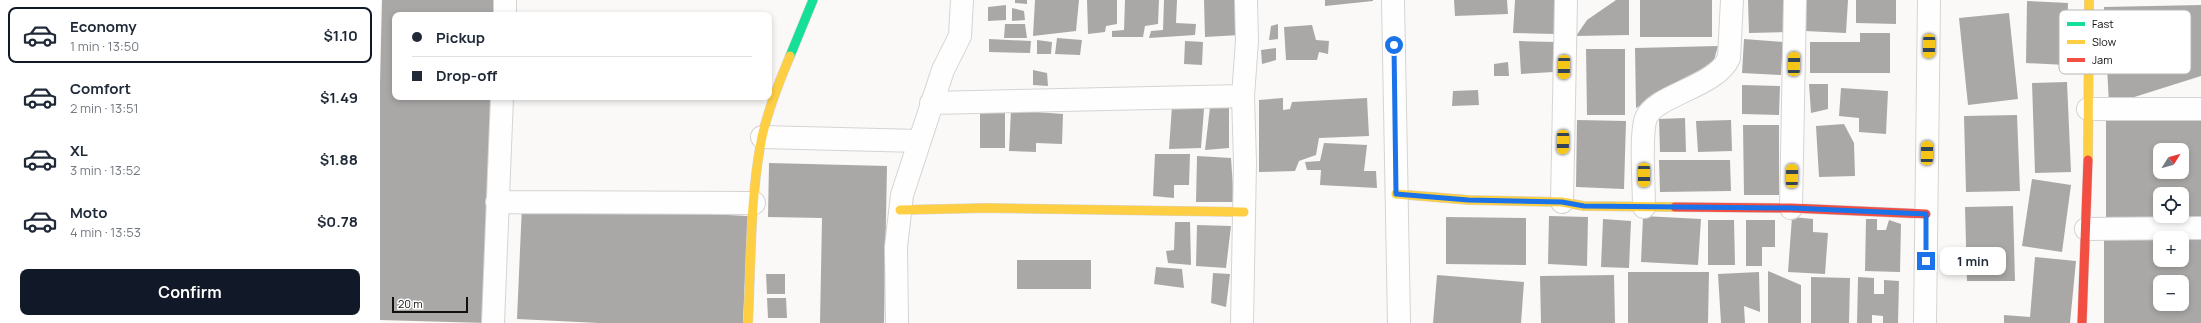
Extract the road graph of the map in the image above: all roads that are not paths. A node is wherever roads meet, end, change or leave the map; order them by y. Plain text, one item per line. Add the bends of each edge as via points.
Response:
1 (505, 0) edge
2 (813, 0) edge
3 (962, 0) edge
4 (1246, 0) edge
5 (1393, 0) edge
6 (1566, 0) edge
7 (1732, 0) edge
8 (1795, 0) edge
9 (1929, 0) edge
10 (2089, 0) edge
11 (2089, 10) edge
12 (505, 12) edge
13 (2088, 74) edge
14 (1243, 96) junction
15 (502, 100) edge
16 (931, 103) junction
17 (2088, 108) junction
18 (2201, 109) edge
19 (762, 137) junction
20 (919, 141) junction
21 (1396, 194) junction
22 (497, 202) junction
23 (1562, 202) junction
24 (754, 203) junction
25 (1644, 207) junction
26 (1791, 208) junction
27 (900, 210) junction
28 (1244, 212) junction
29 (1926, 214) junction
30 (2201, 228) edge
31 (2086, 229) junction
32 (493, 323) edge
33 (748, 323) edge
34 (897, 323) edge
35 (1242, 323) edge
36 (1399, 323) edge
37 (1925, 323) edge
38 (2082, 323) edge

1 - 12 street
2 - 19 street via 779,82
3 - 16 street via 960,36 943,70
4 - 14 street via 1247,41
5 - 21 street
6 - 23 street
7 - 25 street via 1730,58 1726,64 1715,74 1656,106 1646,119
8 - 26 street
9 - 29 street
10 - 11 street
13 - 17 street
14 - 16 street
14 - 28 street
15 - 22 street
16 - 20 street
17 - 18 street
17 - 31 street
19 - 20 street
19 - 24 street
20 - 27 street via 902,195
21 - 23 street via 1468,200
21 - 36 street
22 - 24 street
22 - 32 street
23 - 25 street via 1584,206
24 - 33 street
25 - 26 street
26 - 29 street
27 - 28 street via 986,208
27 - 34 street via 896,247
28 - 35 street
29 - 37 street
30 - 31 street
31 - 38 street

